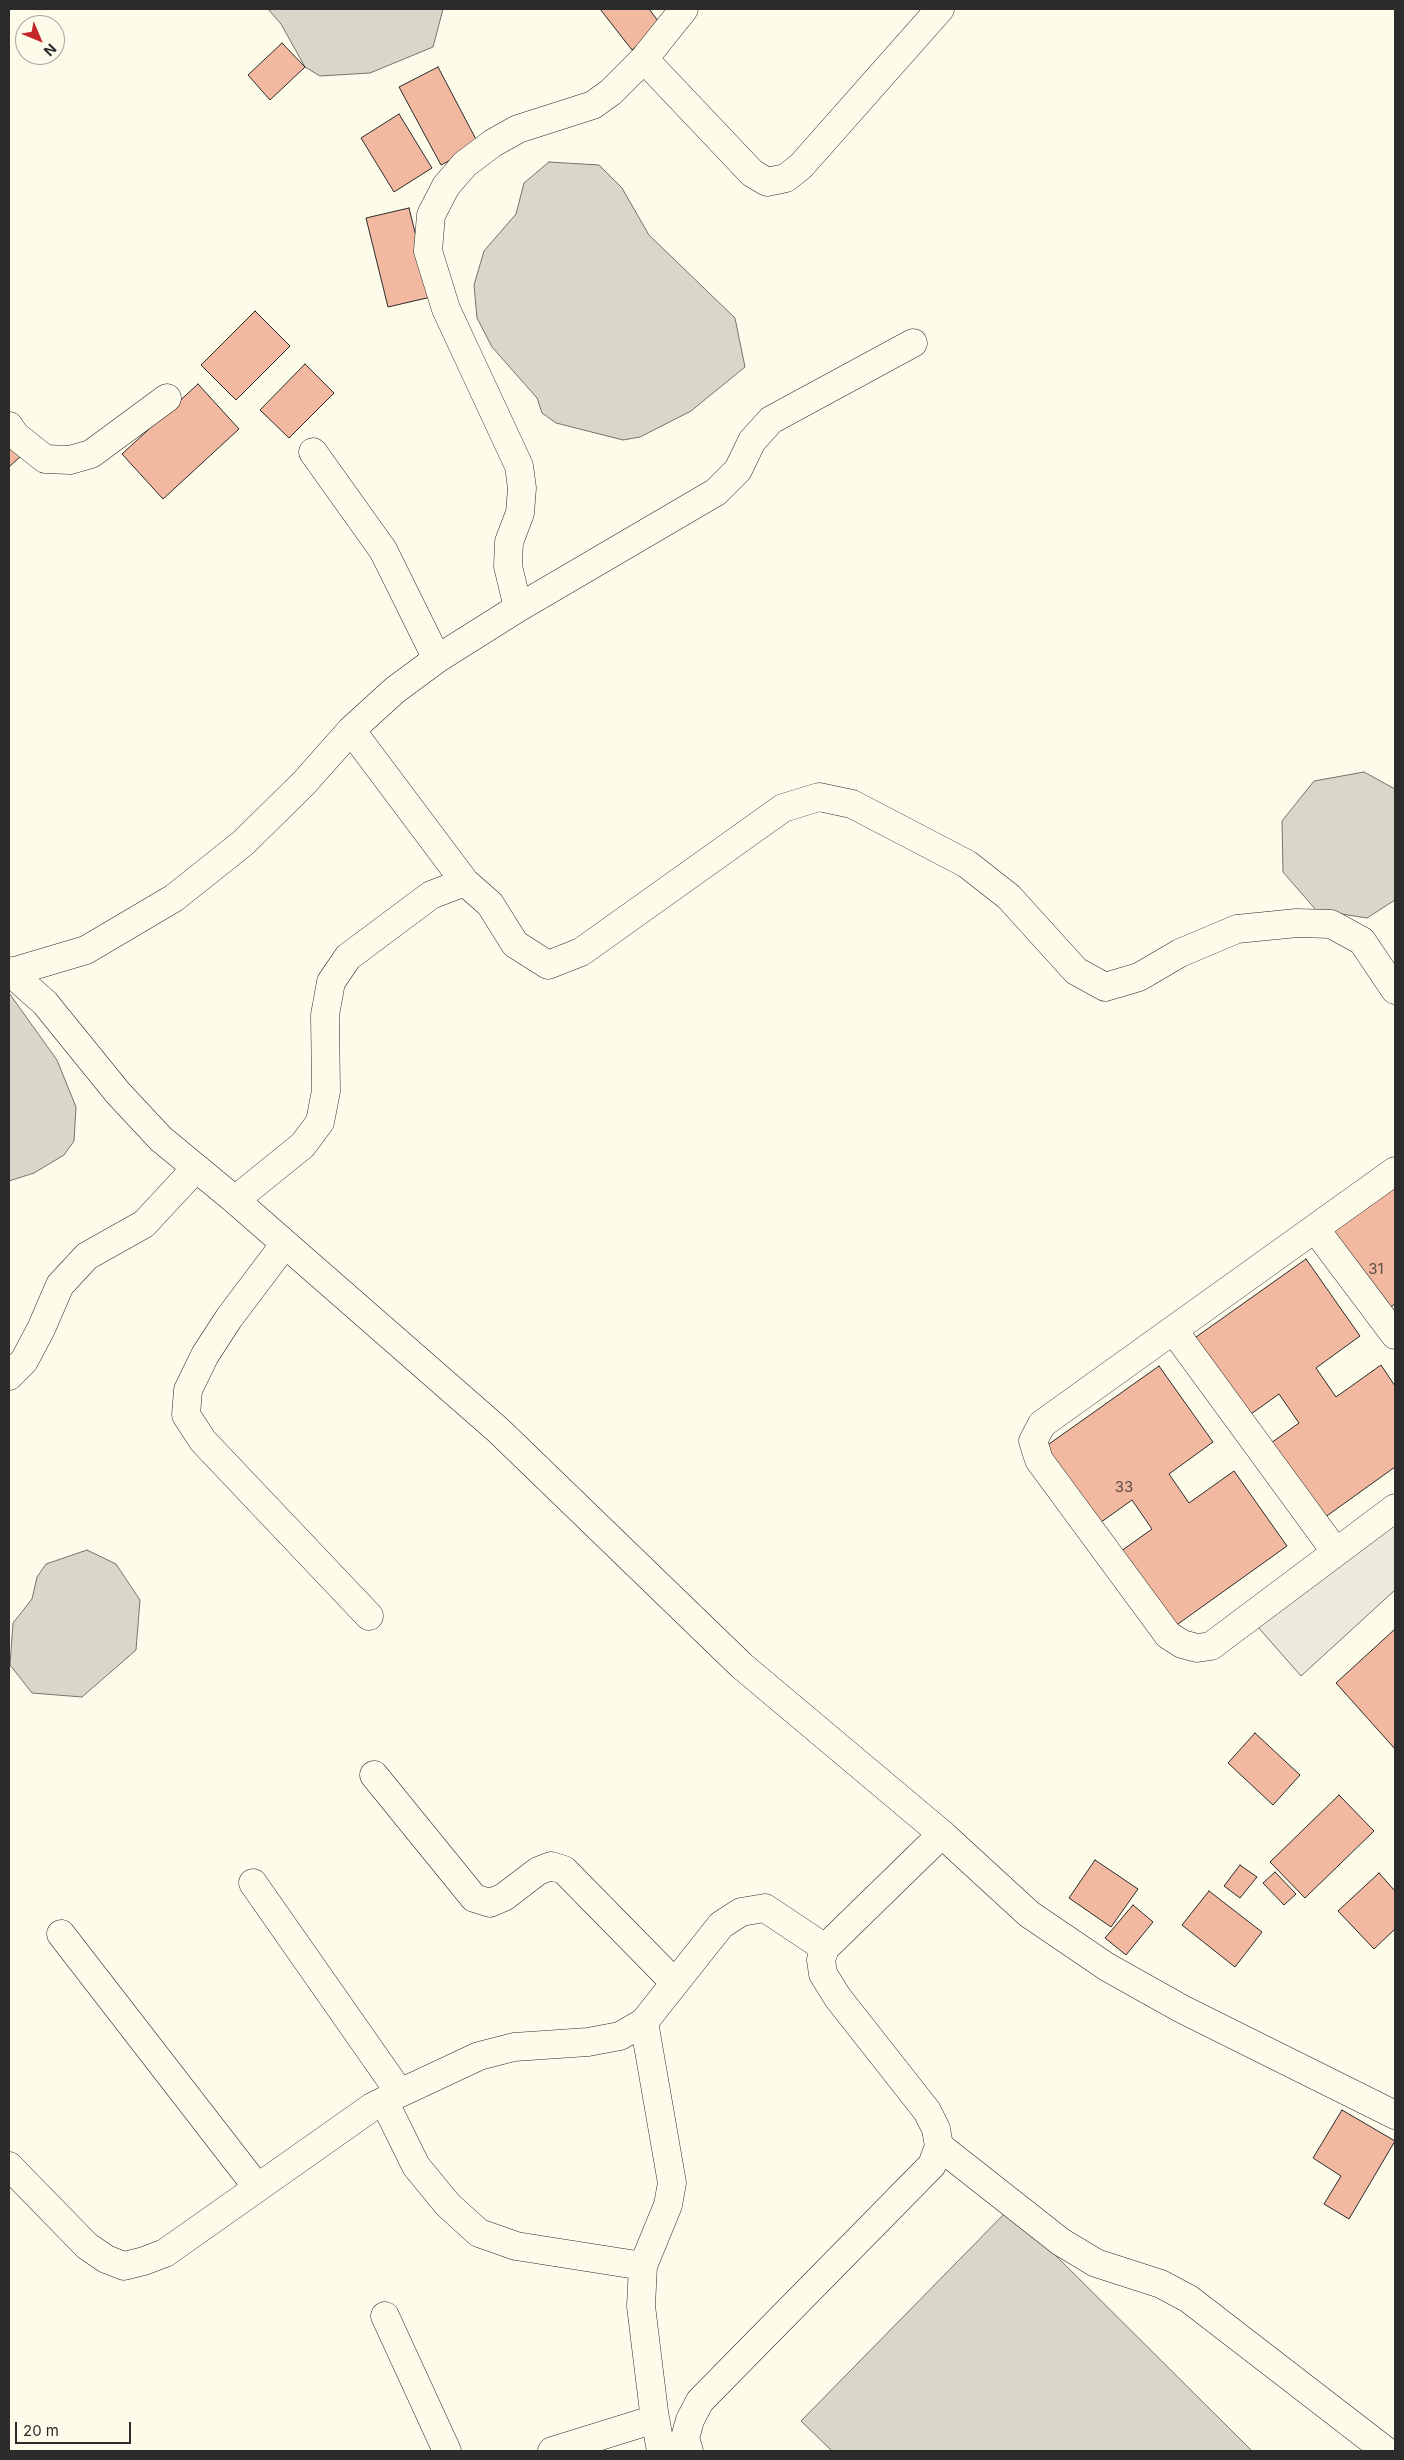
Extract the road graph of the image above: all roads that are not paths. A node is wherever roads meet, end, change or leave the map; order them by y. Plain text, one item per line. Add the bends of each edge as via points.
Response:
1 (684, 9) edge
2 (940, 9) edge
3 (644, 59) junction
4 (913, 344) dead end
5 (166, 398) dead end
6 (9, 426) edge
7 (313, 452) dead end
8 (518, 608) junction
9 (437, 659) junction
10 (351, 730) junction
11 (465, 882) junction
12 (10, 971) edge
13 (1395, 990) edge
14 (196, 1168) junction
15 (1395, 1171) edge
16 (235, 1200) junction
17 (1316, 1230) junction
18 (284, 1245) junction
19 (1174, 1331) junction
20 (1395, 1335) edge
21 (9, 1376) edge
22 (1395, 1508) edge
23 (1334, 1552) junction
24 (369, 1616) dead end
25 (374, 1775) dead end
26 (942, 1834) junction
27 (253, 1883) dead end
28 (61, 1934) dead end
29 (825, 1948) junction
30 (675, 1983) junction
31 (644, 2022) junction
32 (392, 2097) junction
33 (1395, 2115) edge
34 (939, 2146) junction
35 (9, 2166) edge
36 (257, 2187) junction
37 (643, 2266) junction
38 (384, 2316) dead end
39 (655, 2420) junction
40 (684, 2447) edge
41 (447, 2451) edge
42 (552, 2451) edge
43 (661, 2451) edge
44 (1386, 2451) edge

1 - 3 street
2 - 3 street via 801,166 786,178 767,182 752,173
3 - 8 street via 593,105 518,129 493,143 466,164 446,186 431,215 428,252 446,309 519,466 522,488 520,513 509,542 508,566
4 - 8 street via 771,420 752,441 738,470 716,492
5 - 6 street via 91,454 70,460 45,459 15,435
7 - 9 street via 383,550
8 - 9 street
9 - 10 street via 395,690
10 - 11 street
10 - 12 street via 304,783 243,843 174,898 86,950
11 - 13 street via 490,904 515,944 548,965 581,952 783,808 818,797 852,804 967,864 1009,896 1076,971 1105,987 1139,977 1180,953 1238,929 1297,923 1331,924 1362,941
11 - 16 street via 431,894 348,958 331,982 325,1015 326,1091 320,1122 303,1144
12 - 14 street via 45,1003 118,1093 161,1139
14 - 16 street
14 - 21 street via 144,1224 88,1256 60,1286 24,1361
15 - 17 street
16 - 18 street
17 - 19 street
17 - 20 street
18 - 24 street via 205,1355 188,1390 186,1415 203,1440
18 - 26 street via 498,1430 742,1666
19 - 23 street
19 - 23 street via 1042,1424 1033,1441 1039,1460 1168,1634 1182,1644 1197,1648 1211,1646
22 - 23 street
25 - 30 street via 474,1898 490,1903 504,1897 538,1871 551,1866 564,1870
26 - 29 street
26 - 33 street via 1029,1914 1107,1967 1190,2013
27 - 32 street
28 - 36 street
29 - 30 street via 765,1908 742,1912 720,1925
29 - 34 street via 821,1960 823,1974 838,1998 927,2111 936,2129
30 - 31 street
31 - 32 street via 620,2036 588,2042 514,2047 478,2056
31 - 37 street via 672,2183 668,2205
32 - 36 street via 372,2107
32 - 37 street via 416,2166 448,2205 479,2233 516,2246
34 - 40 street via 932,2165 916,2184 700,2402 690,2420
34 - 44 street via 1061,2242 1096,2263 1161,2284 1188,2299
35 - 36 street via 87,2246 124,2266 165,2252
37 - 39 street via 641,2306
38 - 41 street
39 - 42 street
39 - 43 street

